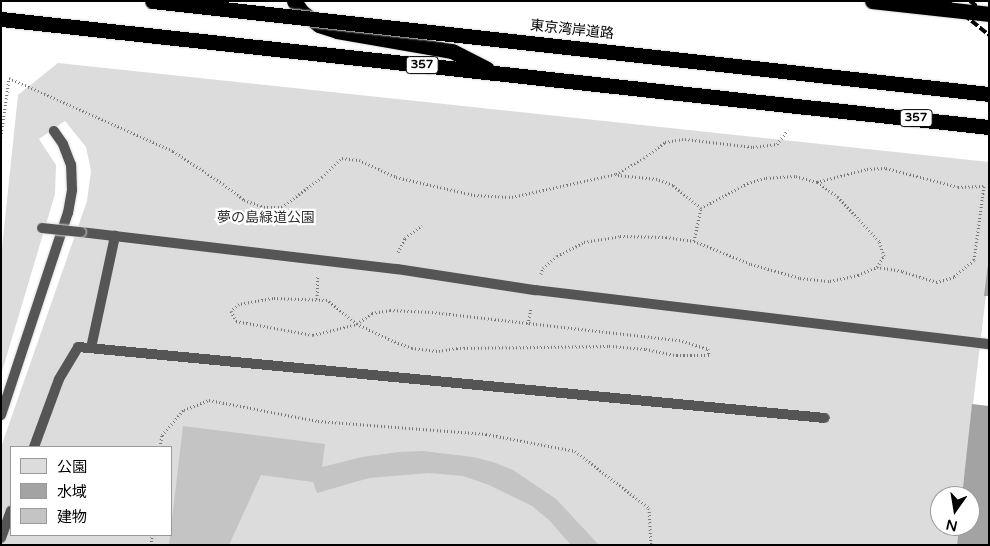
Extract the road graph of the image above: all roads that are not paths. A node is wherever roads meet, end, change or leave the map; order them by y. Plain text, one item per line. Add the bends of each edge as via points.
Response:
1 (152, 1) edge
2 (294, 1) edge
3 (872, 1) edge
4 (989, 14) edge
5 (1, 19) edge
6 (495, 73) junction
7 (989, 94) edge
8 (989, 126) edge
9 (54, 131) dead end
10 (42, 228) dead end
11 (115, 236) junction
12 (989, 344) edge
13 (91, 348) junction
14 (1, 415) edge
15 (825, 418) dead end
16 (34, 446) edge
17 (10, 514) edge
18 (1, 538) edge

1 - 7 highway, 東京湾岸道路, bridge
2 - 6 highway via 319,25 452,51
3 - 4 highway
5 - 6 highway, 357
6 - 8 highway, 357
9 - 14 lane via 71,165 71,198
10 - 11 lane, bridge
11 - 12 lane
11 - 13 lane
13 - 15 lane
13 - 16 lane via 78,347 59,379
17 - 18 lane

